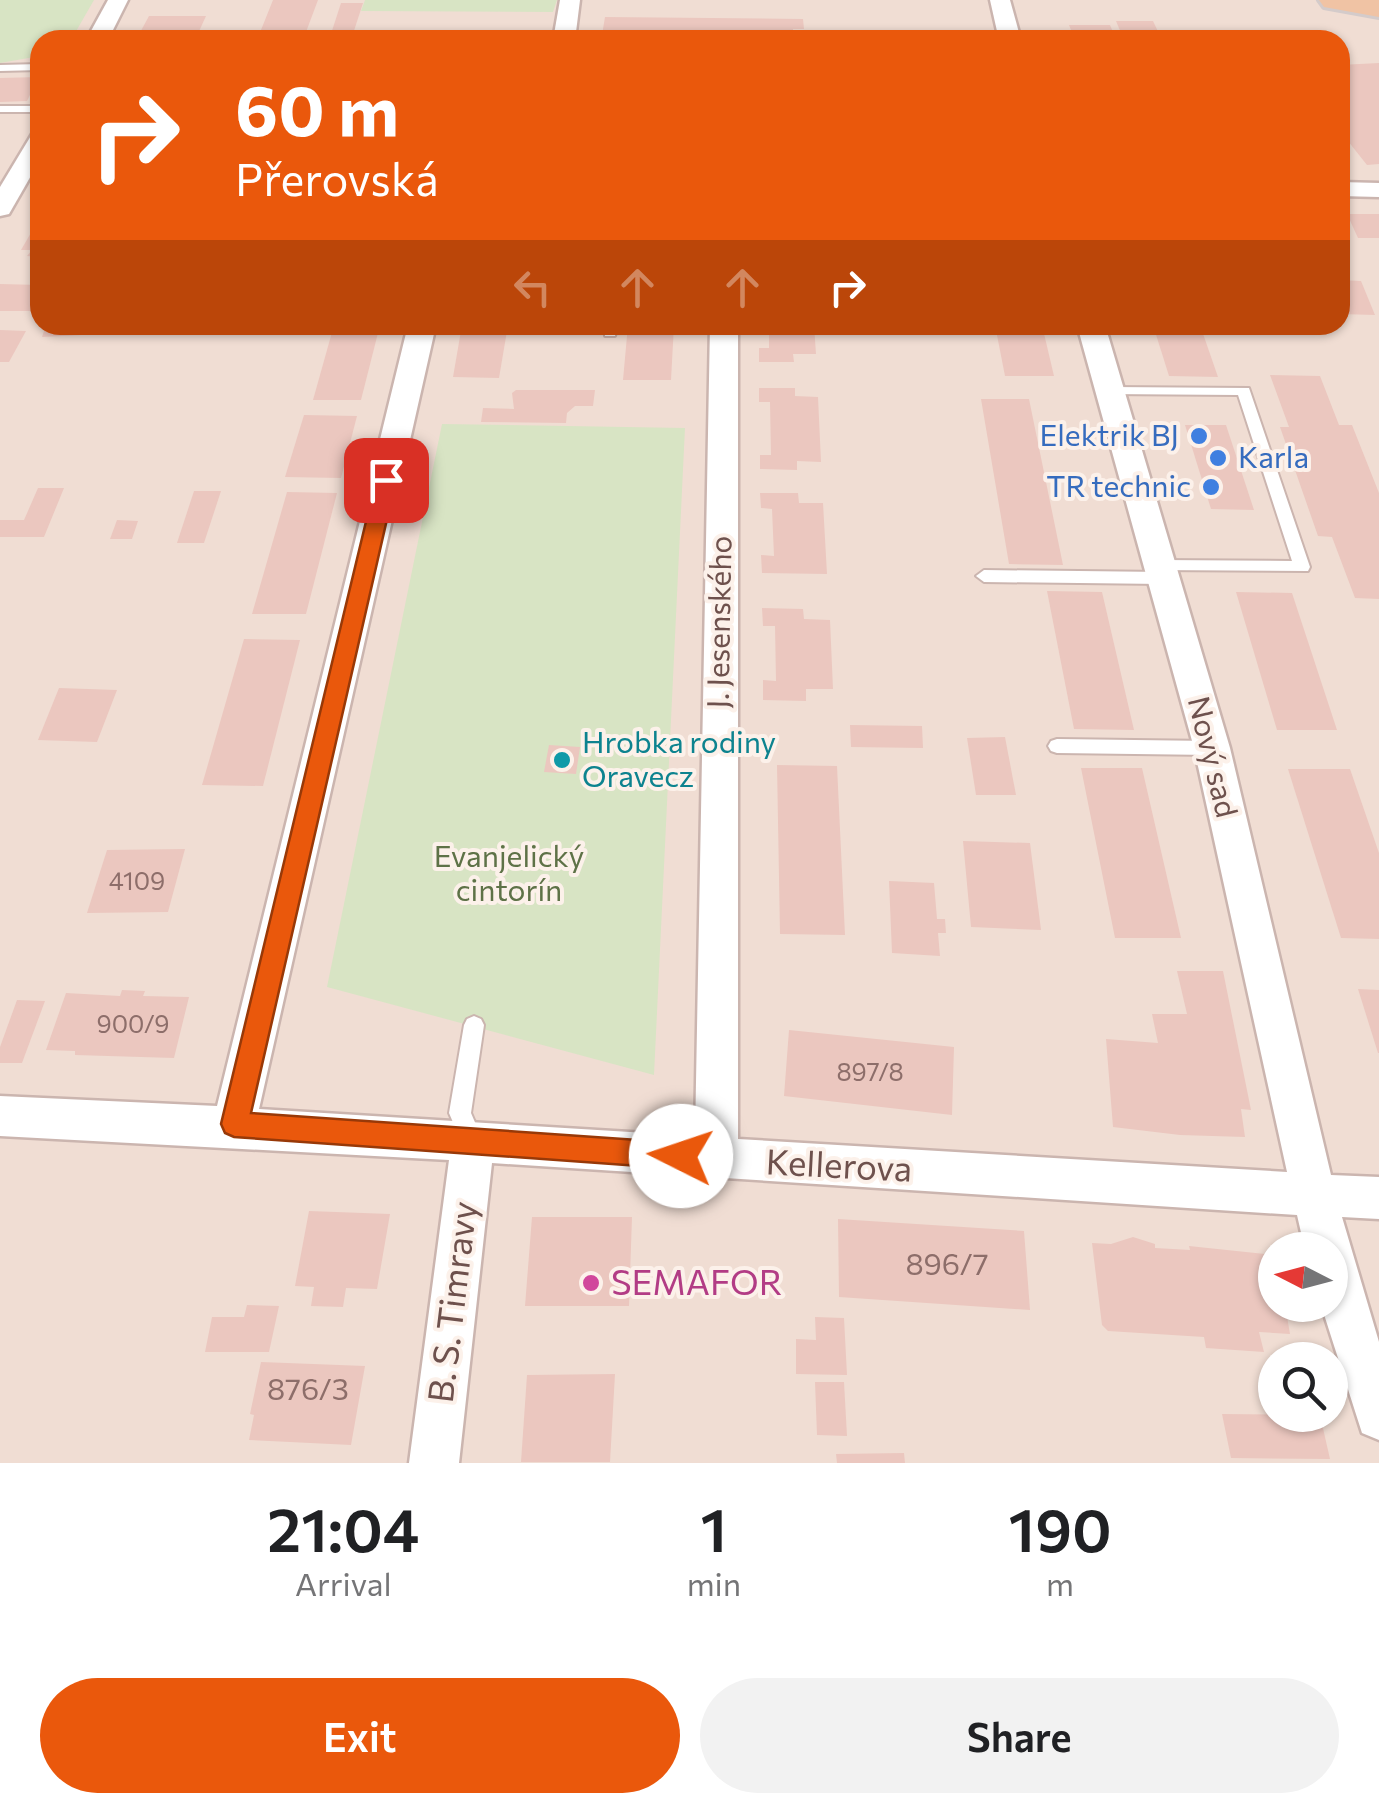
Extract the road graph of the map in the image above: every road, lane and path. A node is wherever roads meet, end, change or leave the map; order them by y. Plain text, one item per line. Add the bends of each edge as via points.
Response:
1 (118, 0) edge
2 (570, 0) edge
3 (1000, 0) edge
4 (1334, 0) edge
5 (1379, 7) edge
6 (102, 30) edge
7 (566, 30) edge
8 (1008, 30) edge
9 (30, 67) edge
10 (0, 68) edge
11 (30, 108) edge
12 (0, 109) edge
13 (30, 169) edge
14 (1350, 189) edge
15 (1379, 190) edge
16 (0, 208) edge
17 (420, 335) edge
18 (724, 335) edge
19 (1094, 335) edge
20 (1110, 391) junction
21 (1161, 572) junction
22 (984, 576) dead end
23 (1057, 746) dead end
24 (1212, 748) junction
25 (474, 1025) dead end
26 (0, 1116) edge
27 (234, 1124) junction
28 (472, 1142) junction
29 (716, 1158) junction
30 (1312, 1194) junction
31 (1379, 1198) edge
32 (1322, 1232) edge
33 (1348, 1317) edge
34 (1379, 1416) edge
35 (434, 1463) edge

1 - 6 street
2 - 7 street
3 - 8 street
4 - 5 main road
9 - 10 lane
11 - 12 lane
13 - 16 street
14 - 15 street
17 - 27 street
18 - 29 street, J. Jesenského
19 - 20 street, Nový sad
20 - 21 street, Nový sad
20 - 21 lane via 1244,391 1302,567
21 - 22 lane
21 - 24 street, Nový sad
23 - 24 lane
24 - 30 street, Nový sad
25 - 28 lane via 460,1113
26 - 27 street, Kellerova
27 - 28 street, Kellerova
28 - 29 street, Kellerova
28 - 35 street, B. S. Timravy
29 - 30 street, Kellerova
30 - 31 street, Kellerova
30 - 32 street, Nový sad
33 - 34 street

